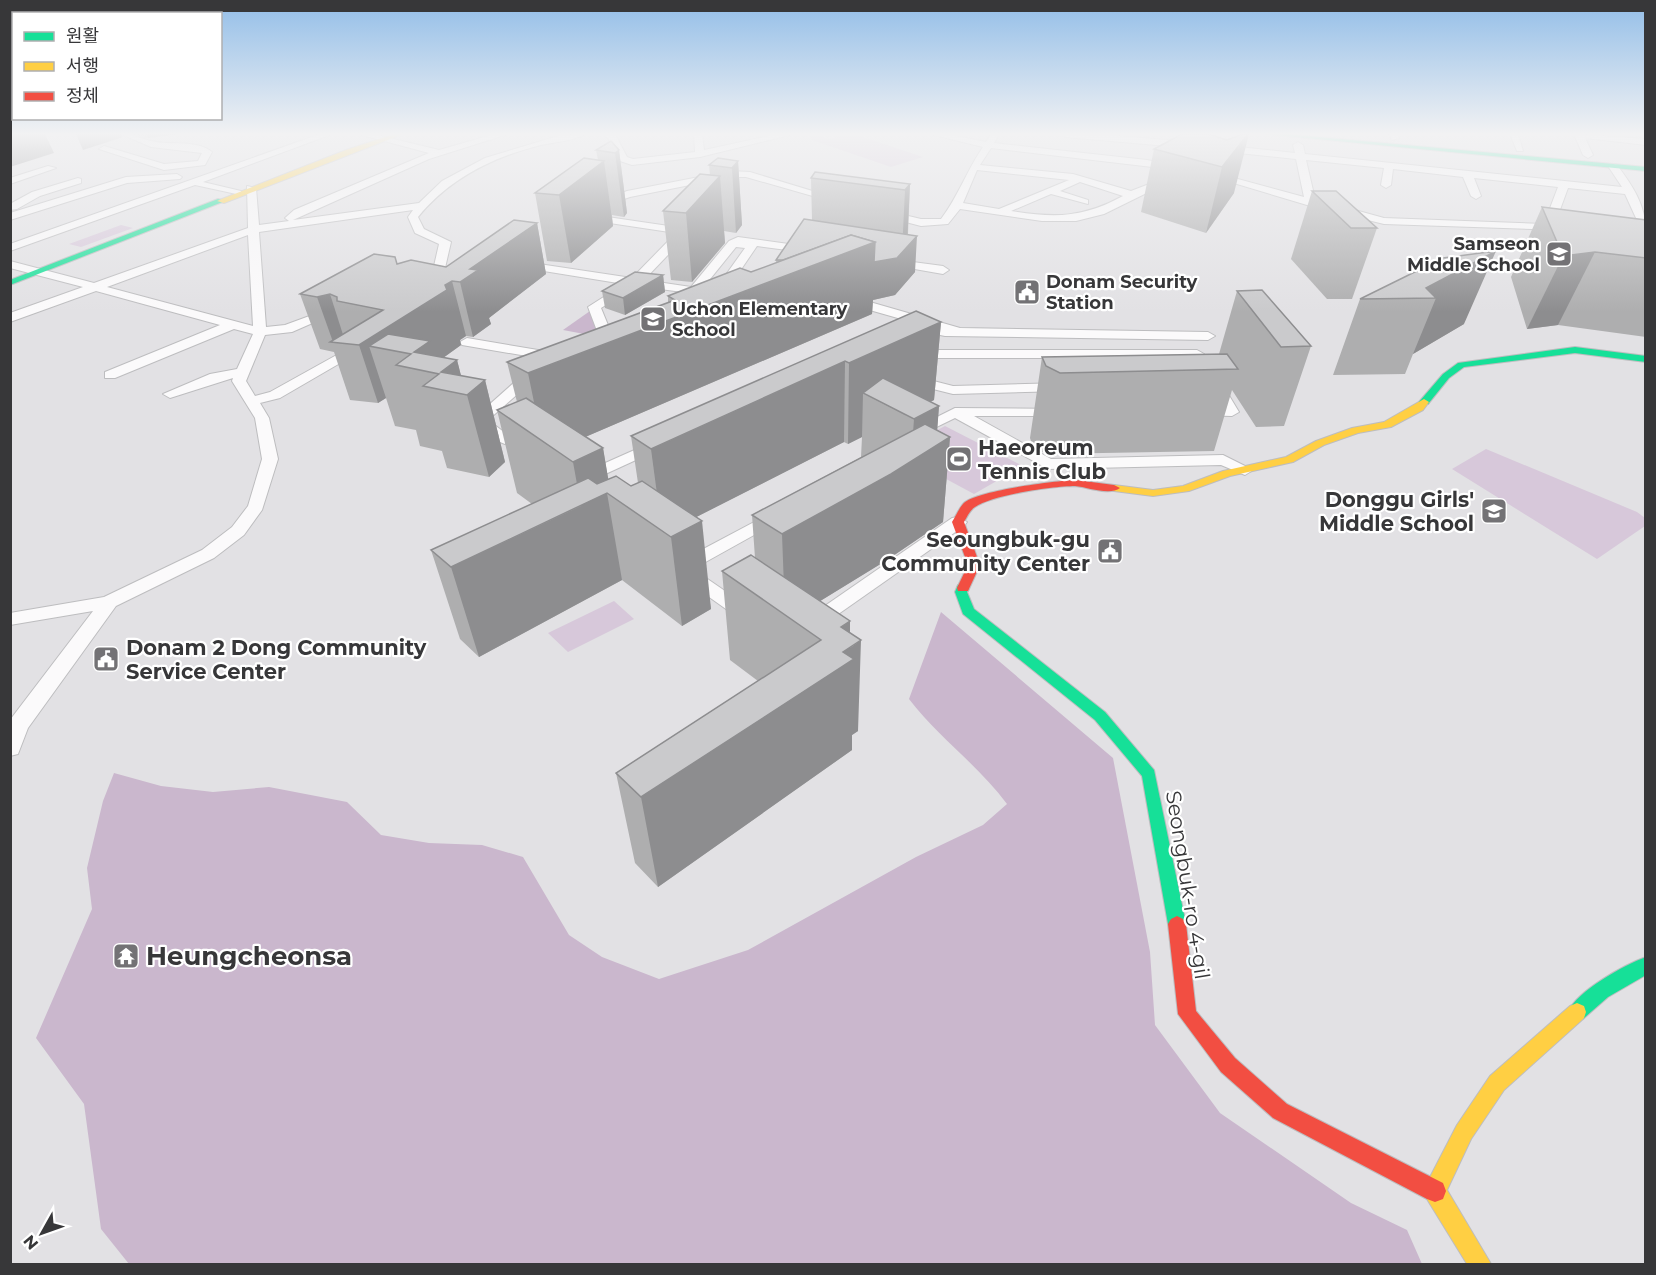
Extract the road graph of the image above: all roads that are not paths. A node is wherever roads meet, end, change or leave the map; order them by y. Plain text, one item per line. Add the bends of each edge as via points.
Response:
1 (16, 194) edge
2 (40, 194) edge
3 (83, 194) edge
4 (158, 194) edge
5 (238, 194) edge
6 (245, 194) edge
7 (342, 194) edge
8 (435, 194) edge
9 (640, 194) edge
10 (814, 194) edge
11 (962, 194) edge
12 (1045, 194) edge
13 (1058, 194) edge
14 (1127, 194) edge
15 (1135, 194) edge
16 (1278, 194) edge
17 (1309, 194) edge
18 (1560, 194) edge
19 (1633, 194) edge
20 (1132, 195) junction
21 (30, 197) junction
22 (1084, 202) dead end
23 (847, 203) edge
24 (1311, 203) junction
25 (957, 205) junction
26 (420, 206) junction
27 (10, 208) edge
28 (869, 209) edge
29 (1002, 211) junction
30 (24, 212) junction
31 (10, 217) edge
32 (283, 223) junction
33 (75, 225) junction
34 (1548, 228) junction
35 (255, 229) junction
36 (1646, 229) edge
37 (684, 231) junction
38 (1577, 233) edge
39 (10, 248) edge
40 (826, 253) edge
41 (513, 256) edge
42 (873, 260) edge
43 (10, 264) edge
44 (944, 270) dead end
45 (43, 271) junction
46 (409, 282) edge
47 (635, 282) junction
48 (10, 283) edge
49 (94, 287) junction
50 (728, 296) edge
51 (836, 303) edge
52 (341, 308) edge
53 (10, 318) edge
54 (232, 325) junction
55 (260, 332) junction
56 (959, 332) junction
57 (921, 336) dead end
58 (1209, 336) dead end
59 (467, 342) dead end
60 (347, 355) edge
61 (566, 359) edge
62 (1646, 359) edge
63 (611, 366) edge
64 (243, 372) junction
65 (546, 374) edge
66 (110, 375) dead end
67 (1072, 387) edge
68 (170, 394) dead end
69 (252, 401) junction
70 (955, 412) junction
71 (1070, 412) edge
72 (1186, 412) edge
73 (511, 439) edge
74 (669, 439) edge
75 (898, 440) edge
76 (1245, 470) junction
77 (590, 494) edge
78 (792, 507) edge
79 (958, 522) junction
80 (663, 555) edge
81 (681, 568) junction
82 (735, 581) edge
83 (715, 592) junction
84 (109, 602) junction
85 (10, 619) edge
86 (759, 624) edge
87 (795, 635) edge
88 (10, 748) edge
89 (1646, 965) edge
90 (1435, 1191) junction
91 (1480, 1264) edge

1 - 21 street
2 - 21 street
3 - 30 street
4 - 33 street
5 - 45 street
6 - 35 street
7 - 32 street via 298,212
8 - 26 street
9 - 37 street via 606,201 577,219
10 - 23 street
11 - 25 street
12 - 29 street
13 - 22 street
14 - 20 street
15 - 20 street
16 - 24 street
17 - 24 street
18 - 34 street
19 - 36 street
20 - 29 street via 1090,215 1069,218
21 - 27 street
24 - 34 street via 1384,221
25 - 28 street via 944,222 931,224
25 - 29 street
26 - 32 street
26 - 46 street via 413,218 420,231 445,242 448,254 428,277
30 - 31 street
30 - 33 street
32 - 35 street
33 - 39 street
34 - 38 street
35 - 49 street
35 - 55 street
37 - 40 street
37 - 47 street
41 - 47 street
42 - 44 street
43 - 45 street
45 - 48 street
45 - 49 street
47 - 50 street via 694,291 733,243 752,245 718,294
47 - 63 street via 594,307 615,361
49 - 53 street
49 - 54 street
51 - 56 street via 848,300
52 - 55 street via 287,329
54 - 55 street
54 - 66 street
55 - 64 street
56 - 57 street
56 - 58 street
59 - 61 street
60 - 69 street via 275,395
62 - 76 street via 1575,350 1461,365 1446,376 1419,408 1387,425 1356,430 1289,460
64 - 68 street via 215,377
64 - 69 street via 239,381
65 - 73 street via 535,372 479,420
67 - 72 street via 953,390 895,371 934,354 1197,354 1209,384 1232,412
69 - 84 street via 262,418 270,459 256,506 238,531 207,554
70 - 71 street
70 - 75 street
70 - 76 street via 1048,464 1223,460
74 - 77 street via 570,479
76 - 79 street via 1185,489 1153,493 1076,483 1051,484 969,505
78 - 81 street
79 - 87 street
79 - 90 street, Seongbuk-ro 4-gil via 974,565 961,592 968,611 1100,716 1149,774 1176,912 1187,1014 1228,1065 1280,1111
80 - 81 street
81 - 83 street
82 - 83 street
83 - 86 street
84 - 85 street
84 - 88 street via 18,726
89 - 90 street via 1601,991 1497,1083 1464,1132
90 - 91 street

